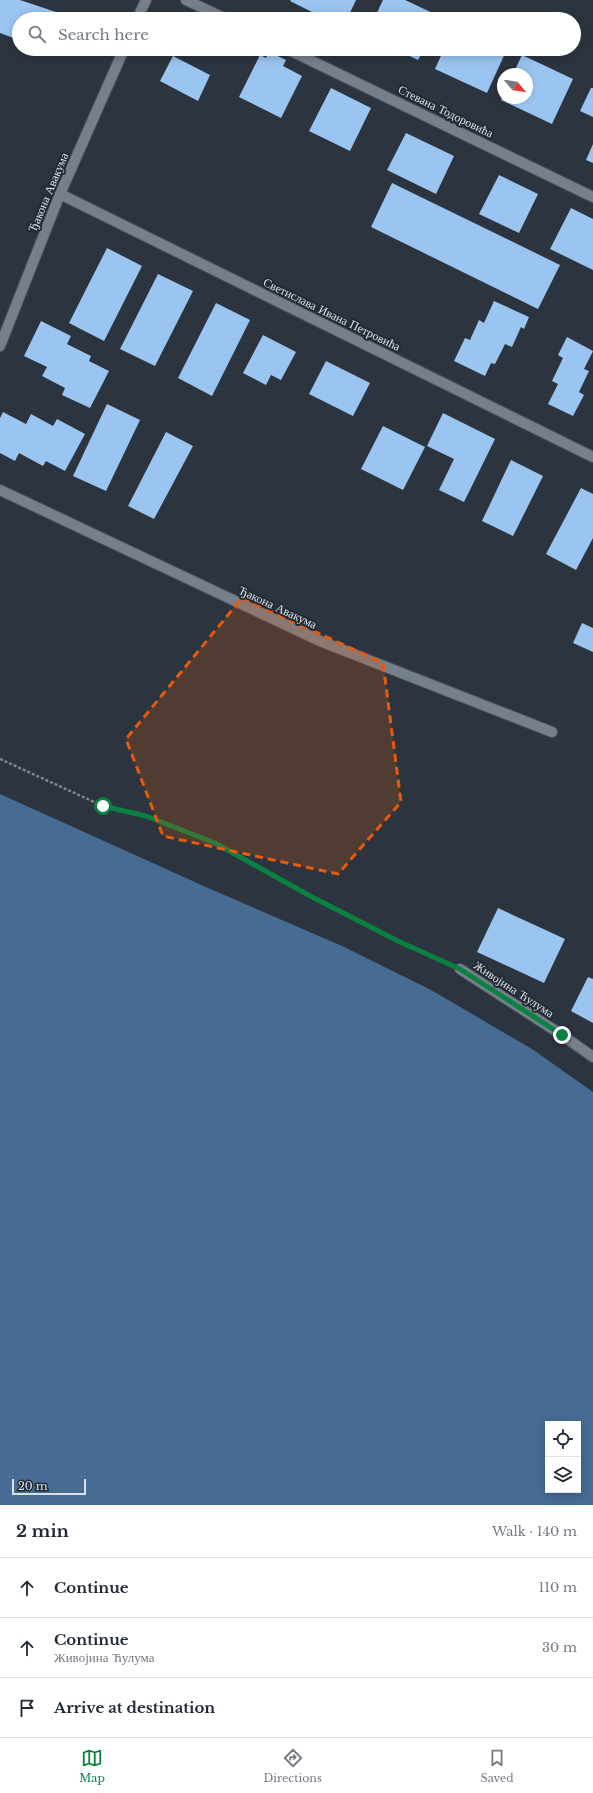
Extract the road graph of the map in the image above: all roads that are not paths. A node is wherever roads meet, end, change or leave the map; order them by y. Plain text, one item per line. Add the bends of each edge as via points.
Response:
1 (146, 0) edge
2 (186, 0) edge
3 (140, 12) edge
4 (211, 12) edge
5 (121, 56) edge
6 (302, 56) edge
7 (60, 194) junction
8 (593, 197) edge
9 (0, 346) edge
10 (593, 457) edge
11 (0, 490) edge
12 (552, 732) dead end
13 (460, 969) road end
14 (593, 1057) edge

1 - 3 street
2 - 4 street
5 - 7 street, Ђакона Авакума
6 - 8 street, Стевана Тодоровића
7 - 9 street, Ђакона Авакума
7 - 10 street, Светислава Ивана Петровића
11 - 12 street, Ђакона Авакума via 320,641
13 - 14 street, Живојина Ћулума

